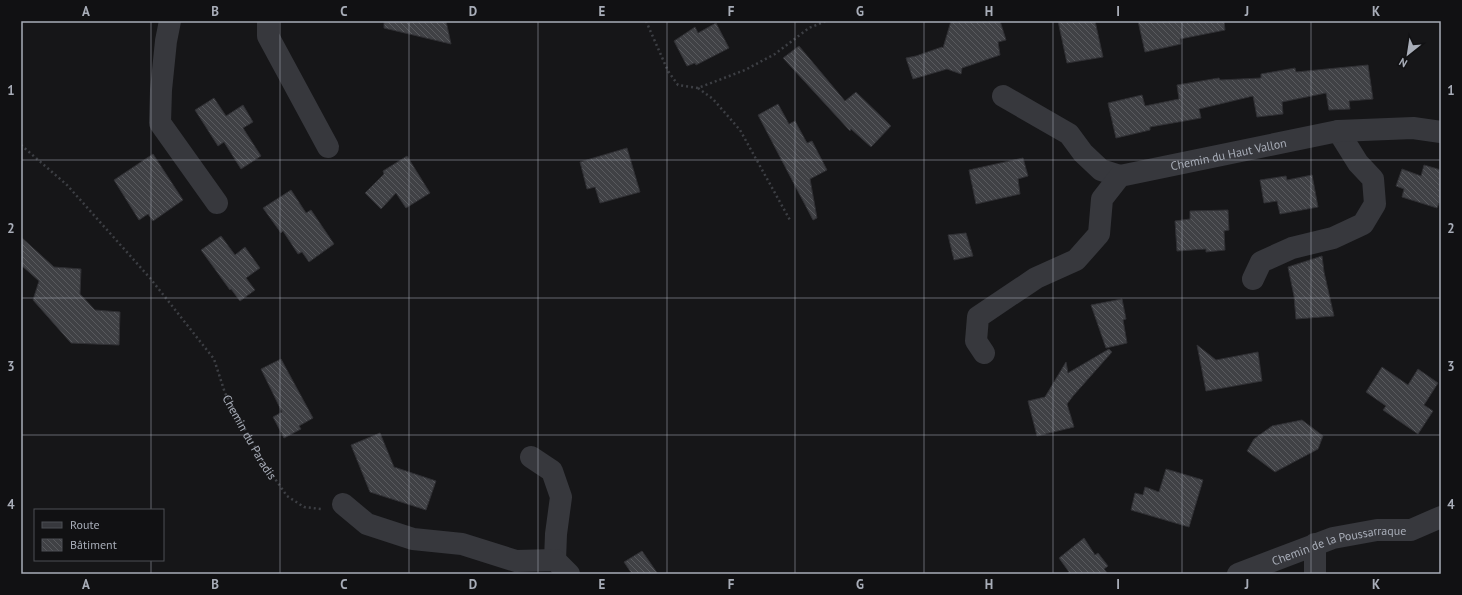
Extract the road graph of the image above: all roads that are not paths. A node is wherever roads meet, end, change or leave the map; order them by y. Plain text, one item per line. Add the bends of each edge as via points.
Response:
1 (170, 21) edge
2 (268, 21) edge
3 (1003, 96) dead end
4 (1338, 131) junction
5 (1441, 132) edge
6 (328, 147) dead end
7 (1120, 176) junction
8 (217, 202) dead end
9 (1253, 279) dead end
10 (984, 353) dead end
11 (531, 457) dead end
12 (343, 504) road end
13 (1441, 517) edge
14 (1316, 544) junction
15 (562, 567) edge
16 (1238, 574) edge
17 (1315, 574) edge

1 - 8 street via 161,90 160,123
2 - 6 street via 268,36
3 - 7 street, Chemin du Haut Vallon via 1069,134 1082,152 1101,170
4 - 5 street, Chemin du Haut Vallon via 1413,128
4 - 7 street, Chemin du Haut Vallon
4 - 9 street via 1358,163 1372,179 1375,204 1363,224 1333,238 1292,248 1261,262
7 - 10 street via 1102,199 1099,234 1076,260 1036,278 978,317 976,341
11 - 15 street via 552,471 561,497 556,534
12 - 15 street via 367,524 413,539 462,544 516,561
13 - 14 street, Chemin de la Poussarraque via 1411,530 1377,530 1333,538
14 - 16 street, Chemin de la Poussarraque
14 - 17 street

